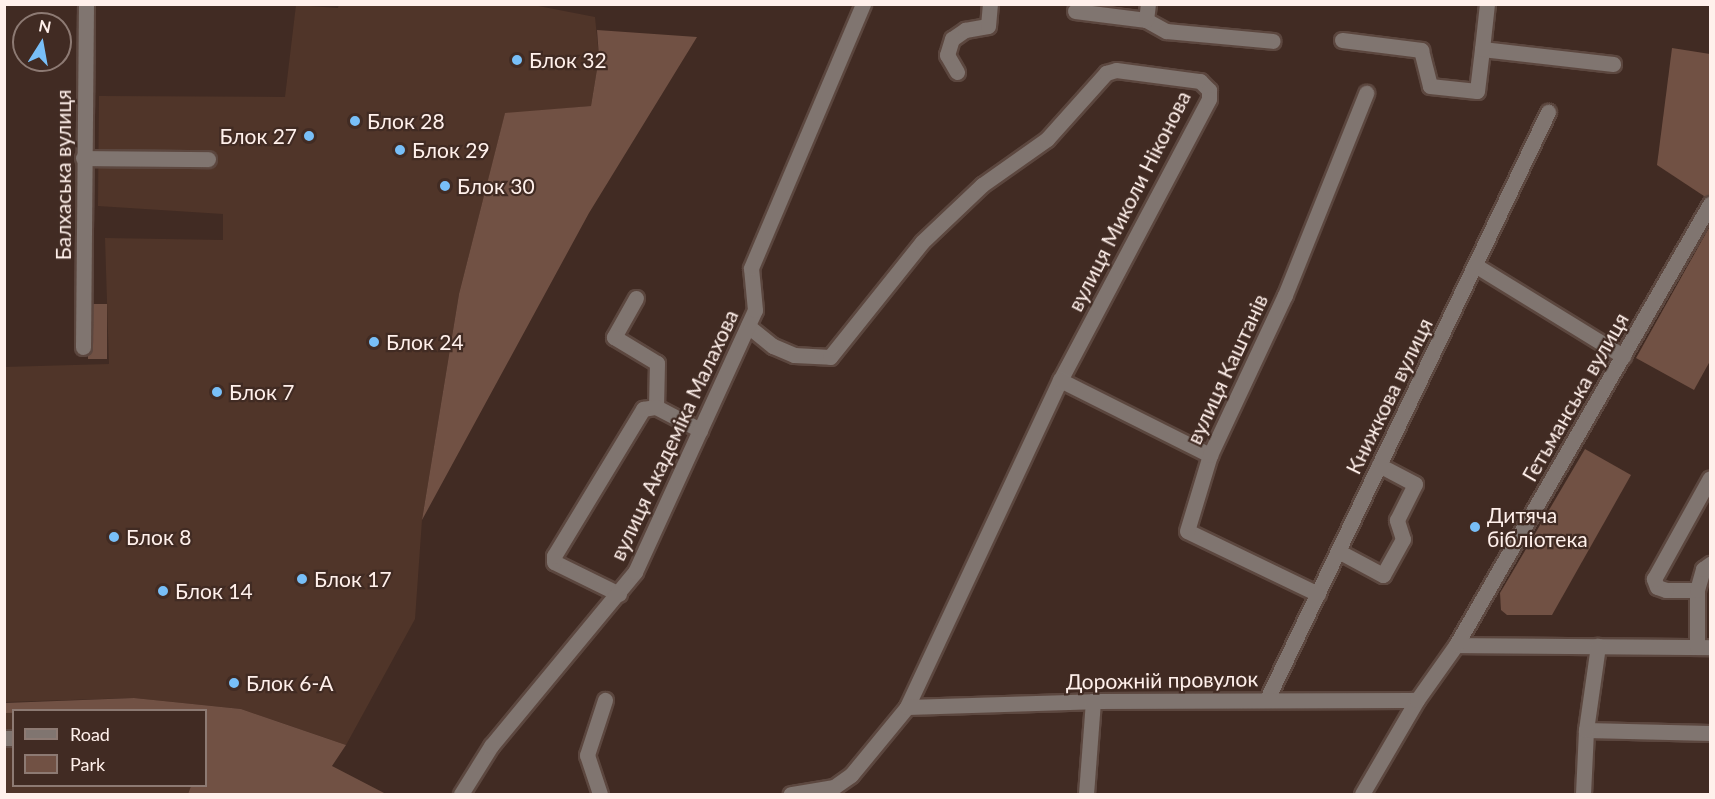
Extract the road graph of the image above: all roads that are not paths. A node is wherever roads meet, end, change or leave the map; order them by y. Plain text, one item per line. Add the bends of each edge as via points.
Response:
1 (86, 4) edge
2 (863, 4) edge
3 (990, 4) edge
4 (1487, 4) edge
5 (1075, 12) dead end
6 (1147, 12) edge
7 (1342, 40) dead end
8 (1273, 41) dead end
9 (1482, 49) junction
10 (1613, 64) dead end
11 (957, 72) dead end
12 (1366, 93) dead end
13 (1548, 112) dead end
14 (84, 158) junction
15 (208, 159) dead end
16 (1710, 204) edge
17 (1475, 265) junction
18 (636, 298) dead end
19 (748, 326) junction
20 (83, 347) dead end
21 (1623, 356) junction
22 (1060, 380) junction
23 (656, 407) junction
24 (700, 430) junction
25 (1210, 455) junction
26 (1379, 465) junction
27 (1710, 478) edge
28 (1338, 551) junction
29 (1710, 564) edge
30 (1697, 590) junction
31 (619, 594) junction
32 (1318, 594) junction
33 (1456, 645) junction
34 (1598, 646) junction
35 (1704, 647) edge
36 (1267, 699) junction
37 (605, 700) dead end
38 (1417, 700) junction
39 (1094, 701) junction
40 (907, 707) junction
41 (1586, 730) junction
42 (1710, 733) edge
43 (834, 790) edge
44 (461, 795) edge
45 (600, 795) edge
46 (791, 795) edge
47 (1086, 795) edge
48 (1362, 795) edge
49 (1583, 795) edge

1 - 14 street, Балхаська вулиця
2 - 19 street, вулиця Академіка Малахова via 751,268 756,310
3 - 11 street via 988,26 965,30 952,39 947,56
4 - 9 street
5 - 6 street
6 - 8 street via 1166,31
7 - 9 street via 1421,50 1430,86 1477,91
9 - 10 street
12 - 25 street, вулиця Каштанів via 1285,295
13 - 17 street, Книжкова вулиця
14 - 15 street
14 - 20 street, Балхаська вулиця
16 - 21 street, Гетьманська вулиця
17 - 21 street
17 - 26 street, Книжкова вулиця
18 - 23 street via 614,338 657,363
19 - 22 street, вулиця Миколи Ніконова via 773,346 794,355 830,357 922,242 982,185 1047,139 1106,74 1116,70 1200,81 1209,90 1209,99
19 - 24 street, вулиця Академіка Малахова
21 - 33 street, Гетьманська вулиця
22 - 25 street
22 - 40 street, вулиця Миколи Ніконова
23 - 24 street
23 - 31 street via 643,410 554,560
24 - 31 street, вулиця Академіка Малахова via 635,572
25 - 32 street, вулиця Каштанів via 1187,531
26 - 28 street, Книжкова вулиця
26 - 28 street via 1415,484 1396,520 1403,539 1383,575
27 - 30 street via 1654,579 1657,587 1666,590
28 - 32 street, Книжкова вулиця
29 - 30 street via 1703,568
30 - 35 street
31 - 44 street, вулиця Академіка Малахова via 475,768
32 - 36 street, Книжкова вулиця
33 - 34 street
33 - 38 street, Гетьманська вулиця
34 - 35 street
34 - 41 street
36 - 38 street, Дорожній провулок
36 - 39 street, Дорожній провулок
37 - 45 street via 587,755
38 - 48 street, Гетьманська вулиця
39 - 40 street, Дорожній провулок
39 - 47 street
40 - 43 street, вулиця Миколи Ніконова via 872,753
41 - 42 street
41 - 49 street
43 - 46 street

